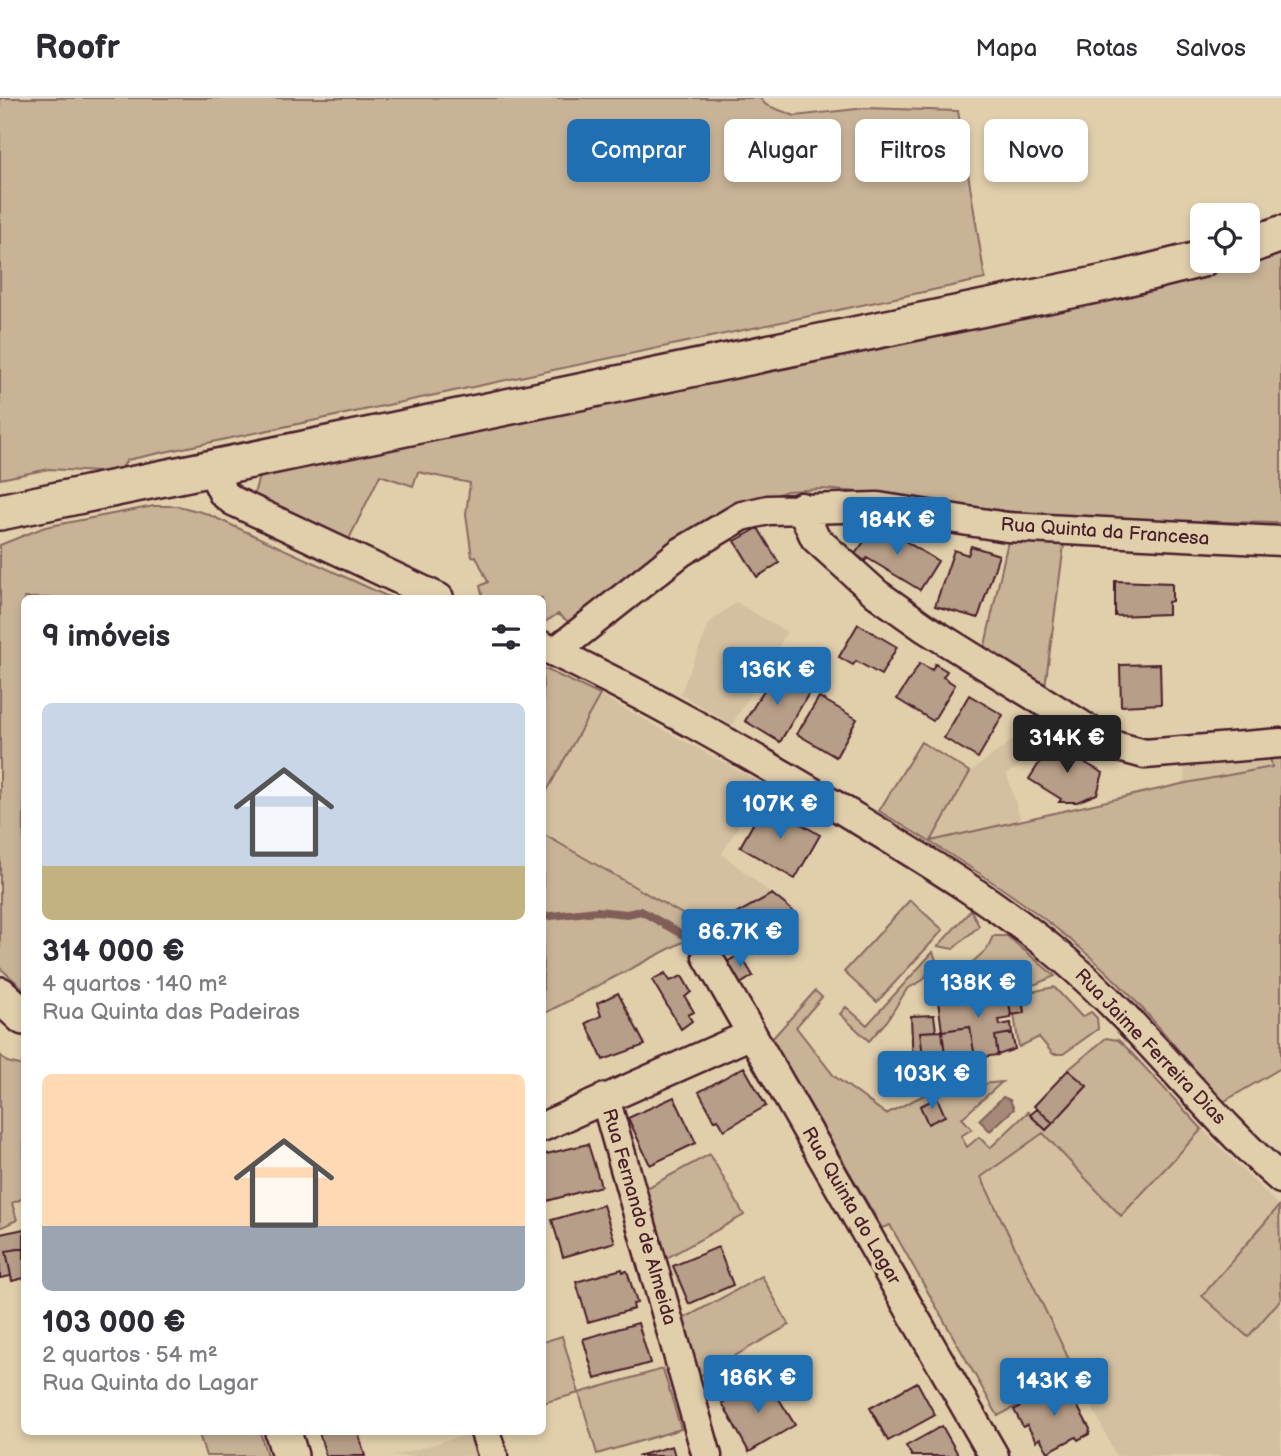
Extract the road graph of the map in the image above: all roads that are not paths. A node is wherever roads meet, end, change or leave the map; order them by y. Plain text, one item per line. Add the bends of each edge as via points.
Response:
1 (1281, 234) edge
2 (1260, 242) edge
3 (1190, 262) edge
4 (211, 468) junction
5 (801, 507) junction
6 (0, 512) edge
7 (1281, 541) edge
8 (433, 595) edge
9 (549, 649) edge
10 (1281, 743) edge
11 (707, 956) dead end
12 (0, 995) edge
13 (21, 1014) edge
14 (752, 1034) junction
15 (605, 1098) junction
16 (546, 1125) edge
17 (1281, 1179) edge
18 (284, 1435) edge
19 (486, 1435) edge
20 (290, 1456) edge
21 (493, 1456) edge
22 (707, 1456) edge
23 (994, 1456) edge

1 - 2 main road
3 - 4 main road via 1105,284
4 - 6 main road
4 - 8 street via 233,501
5 - 7 street, Rua Quinta da Francesa via 878,507 1007,527
5 - 9 street, Rua Quinta da Francesa via 742,516 715,530
5 - 10 street via 815,538 877,594 1115,746 1145,754
9 - 17 street, Rua Jaime Ferreira Dias via 703,728 988,900 1095,988
11 - 14 street, Rua Quinta do Lagar
12 - 13 main road
14 - 15 street
14 - 23 street, Rua Quinta do Lagar
15 - 16 street
15 - 22 street, Rua Fernando de Almeida
18 - 20 main road
19 - 21 street

